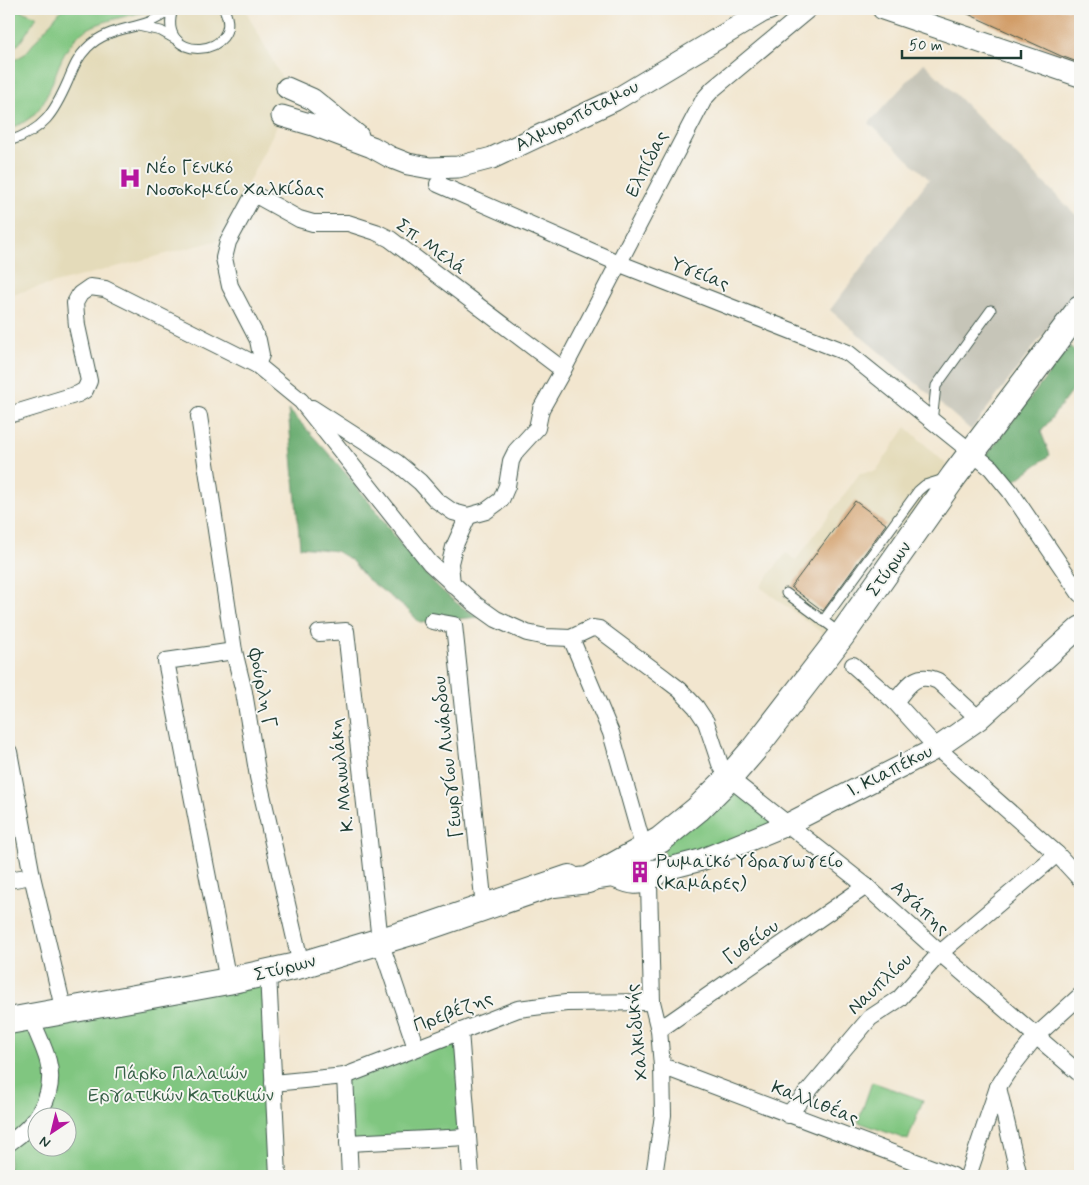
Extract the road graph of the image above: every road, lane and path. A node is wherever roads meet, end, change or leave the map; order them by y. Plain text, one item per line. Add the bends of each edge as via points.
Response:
1 (173, 9) edge
2 (224, 9) edge
3 (770, 9) edge
4 (809, 9) edge
5 (884, 9) edge
6 (914, 13) edge
7 (138, 26) junction
8 (182, 44) junction
9 (1080, 76) edge
10 (287, 88) dead end
11 (312, 99) junction
12 (292, 119) joint
13 (9, 141) edge
14 (372, 147) junction
15 (438, 184) dead end
16 (618, 263) junction
17 (1080, 309) edge
18 (991, 310) dead end
19 (257, 365) junction
20 (563, 370) junction
21 (301, 401) junction
22 (9, 415) edge
23 (199, 416) dead end
24 (932, 422) junction
25 (971, 452) junction
26 (954, 476) junction
27 (468, 516) junction
28 (452, 584) junction
29 (786, 593) dead end
30 (1080, 594) edge
31 (432, 622) dead end
32 (1080, 627) edge
33 (833, 628) junction
34 (319, 633) dead end
35 (571, 638) junction
36 (234, 651) junction
37 (853, 665) dead end
38 (895, 702) junction
39 (979, 719) junction
40 (937, 748) junction
41 (9, 752) edge
42 (729, 778) junction
43 (687, 819) junction
44 (786, 825) junction
45 (641, 839) junction
46 (1057, 854) junction
47 (670, 868) junction
48 (32, 876) junction
49 (1080, 878) edge
50 (599, 879) junction
51 (9, 880) edge
52 (554, 884) junction
53 (649, 884) junction
54 (866, 886) junction
55 (484, 907) junction
56 (380, 941) junction
57 (940, 953) junction
58 (301, 965) junction
59 (268, 974) junction
60 (228, 982) junction
61 (1080, 996) edge
62 (652, 1002) junction
63 (64, 1012) junction
64 (20, 1019) edge
65 (659, 1030) junction
66 (460, 1031) junction
67 (1036, 1036) junction
68 (416, 1048) junction
69 (662, 1066) junction
70 (1080, 1074) edge
71 (345, 1076) junction
72 (274, 1083) junction
73 (998, 1087) junction
74 (788, 1115) junction
75 (468, 1137) junction
76 (348, 1143) junction
77 (9, 1144) edge
78 (278, 1176) edge
79 (350, 1176) edge
80 (471, 1176) edge
81 (654, 1176) edge
82 (954, 1176) edge
83 (968, 1176) edge
84 (1019, 1176) edge

1 - 7 lane
1 - 8 lane via 171,27
2 - 8 lane via 228,22 226,31 215,45 198,50
3 - 14 street, Αλμυροπόταμου via 615,100 492,158 458,167 430,168 408,164
4 - 16 street, Ελπίδας via 704,100
5 - 6 street
6 - 9 street
7 - 8 lane via 161,32
7 - 13 lane via 119,29 88,47 79,56 56,108 47,120
10 - 11 street
11 - 12 street
11 - 14 street
12 - 14 street
15 - 16 street, Υγείας
16 - 20 street, Ελπίδας
16 - 24 street, Υγείας via 848,353
17 - 25 main road, Στύρων
18 - 24 lane via 936,386
19 - 20 street, Σπ. Μελά via 261,355 258,340 230,286 224,258 228,242 254,194 299,219 313,223 348,223 390,239
19 - 21 street
19 - 22 street via 105,289 90,287 74,303 89,382 85,390
20 - 27 street, Ελπίδας via 541,409 537,428 510,461 507,486 501,500 486,511
21 - 27 street via 396,462 453,512
21 - 28 street via 430,563
23 - 36 street, Φούρλη Γ
24 - 25 street, Υγείας
25 - 26 main road, Στύρων
25 - 30 street, Υγείας via 1010,491
26 - 33 main road, Στύρων
26 - 33 lane via 918,491
27 - 28 street via 450,563
28 - 35 street via 496,619 536,635
29 - 33 lane
31 - 55 street, Γεωργίου Λινάρδου via 454,625
32 - 39 street, Ι. Κιαπέκου
33 - 42 main road, Στύρων via 755,748
34 - 56 street, Κ. Μανωλάκη via 346,631
35 - 42 street via 592,628 604,632 680,690 706,722 720,764
35 - 45 street via 611,733
36 - 58 street, Φούρλη Γ via 258,777
36 - 60 street via 166,661
37 - 38 street
38 - 39 street via 909,684 923,677 931,678
38 - 40 street
39 - 40 street, Ι. Κιαπέκου
40 - 44 street, Ι. Κιαπέκου
40 - 46 street
41 - 48 street
42 - 43 main road, Στύρων
42 - 44 street, Αγάπης
43 - 45 main road, Στύρων
43 - 50 main road, Στύρων
44 - 47 street, Ι. Κιαπέκου via 701,860
44 - 54 street, Αγάπης
45 - 52 main road, Στύρων
46 - 49 street
46 - 57 street, Ναυπλίου
47 - 50 street, Ι. Κιαπέκου
47 - 53 street, Ι. Κιαπέκου
48 - 51 street
48 - 63 street
50 - 52 main road, Στύρων
50 - 53 street via 629,886
52 - 55 main road, Στύρων
53 - 62 street, Χαλκιδικής
54 - 57 street, Αγάπης
54 - 65 street, Γυθείου
55 - 56 main road, Στύρων
56 - 58 main road, Στύρων
56 - 68 street
57 - 67 street, Αγάπης
57 - 74 street, Ναυπλίου via 899,999 870,1018
58 - 59 main road, Στύρων
59 - 60 main road, Στύρων
59 - 72 street
60 - 63 main road, Στύρων
61 - 67 street
62 - 65 street, Χαλκιδικής
62 - 66 street, Πρεβέζης via 566,1003 518,1009
63 - 64 main road, Στύρων
64 - 77 street via 48,1061 51,1081 48,1097 39,1113
65 - 69 street, Χαλκιδικής
66 - 68 street, Πρεβέζης
66 - 75 street
67 - 70 street, Αγάπης
67 - 73 street
68 - 71 street, Πρεβέζης
69 - 74 street, Καλλιθέας
69 - 81 street, Χαλκιδικής via 663,1115
71 - 72 street, Πρεβέζης
71 - 76 street
72 - 78 street
73 - 83 street
73 - 84 street
74 - 82 street, Καλλιθέας
75 - 76 street
75 - 80 street
76 - 79 street

